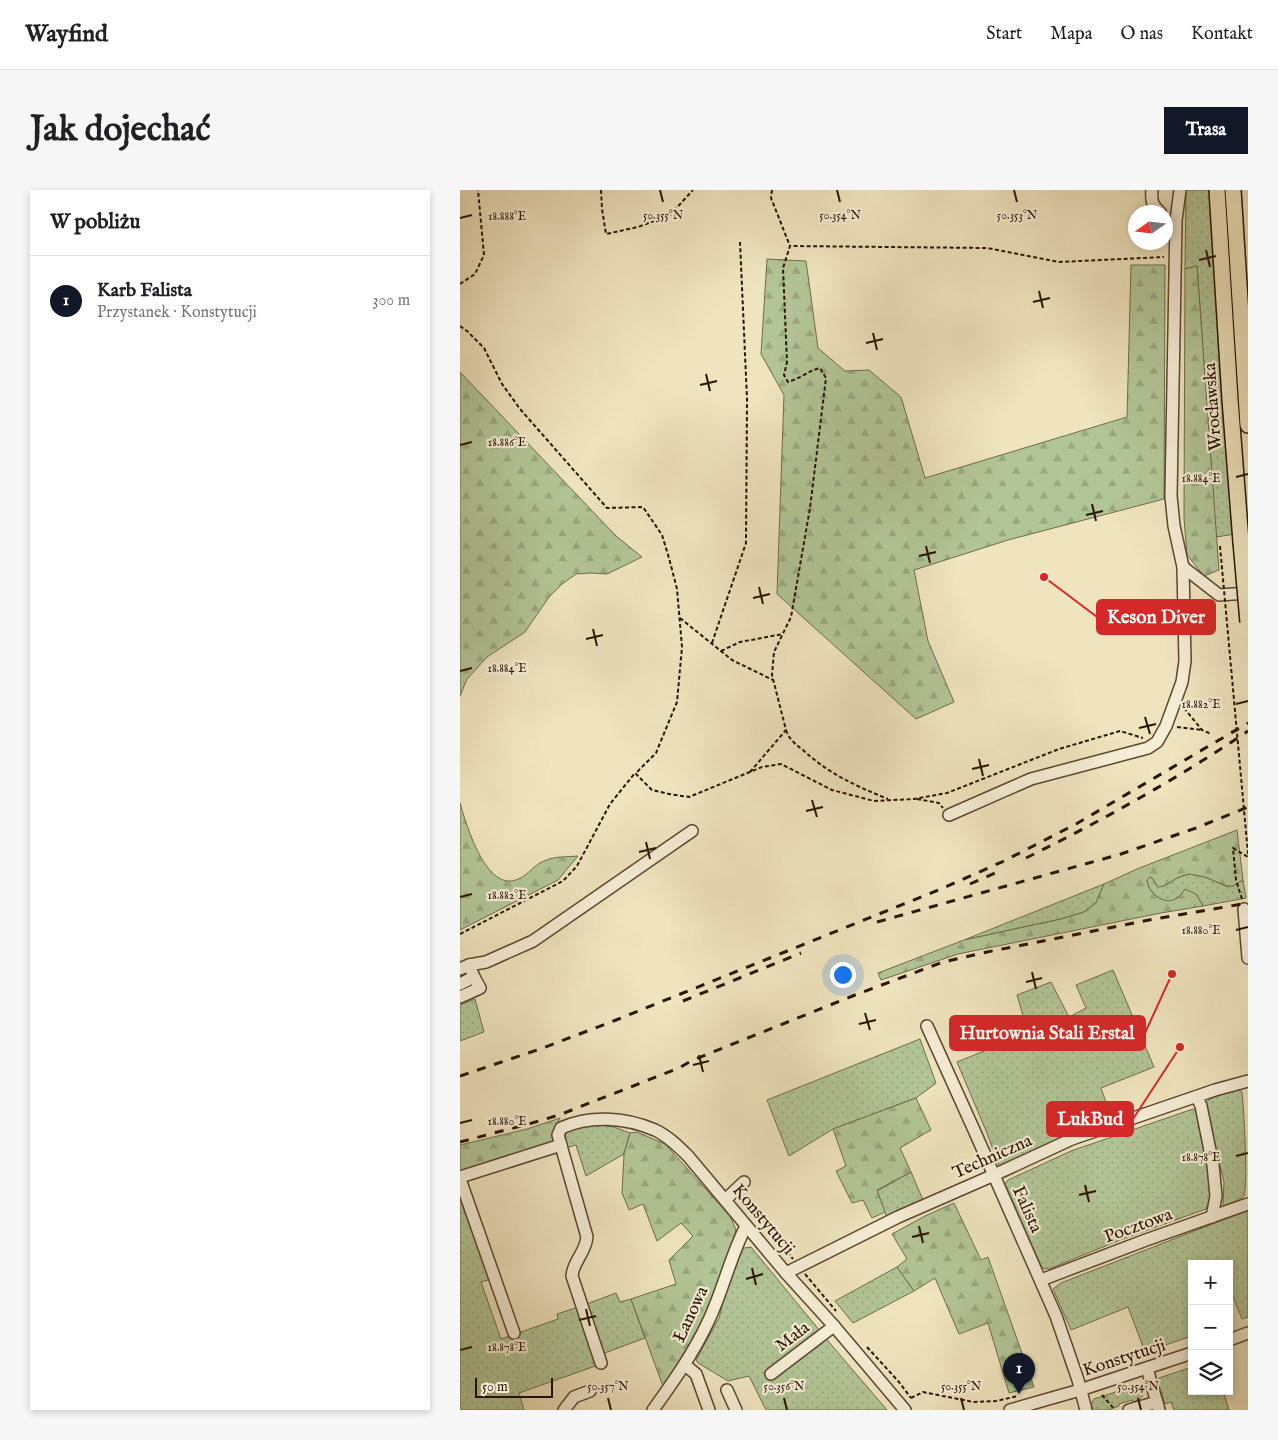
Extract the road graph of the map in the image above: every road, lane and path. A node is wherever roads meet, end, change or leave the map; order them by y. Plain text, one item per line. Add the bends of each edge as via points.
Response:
1 (478, 190) edge
2 (601, 190) edge
3 (693, 190) edge
4 (772, 190) edge
5 (1152, 190) edge
6 (1180, 190) edge
7 (1217, 190) edge
8 (1233, 190) edge
9 (1153, 205) edge
10 (1173, 212) edge
11 (1173, 234) edge
12 (740, 242) dead end
13 (790, 246) junction
14 (1176, 257) junction
15 (460, 284) edge
16 (460, 326) edge
17 (1248, 425) edge
18 (1220, 546) dead end
19 (1183, 567) junction
20 (1248, 594) edge
21 (678, 617) junction
22 (1248, 622) edge
23 (783, 634) junction
24 (712, 643) junction
25 (721, 651) junction
26 (773, 680) junction
27 (1176, 700) junction
28 (1166, 726) junction
29 (786, 730) junction
30 (1202, 730) junction
31 (1211, 734) dead end
32 (1157, 742) junction
33 (750, 772) junction
34 (635, 773) junction
35 (914, 798) junction
36 (891, 800) junction
37 (949, 815) joint
38 (692, 831) dead end
39 (1248, 855) edge
40 (1243, 904) joint
41 (460, 934) edge
42 (1248, 958) edge
43 (464, 967) edge
44 (474, 977) junction
45 (460, 984) edge
46 (460, 997) edge
47 (927, 1026) dead end
48 (1248, 1081) edge
49 (1197, 1097) junction
50 (560, 1145) junction
51 (994, 1175) junction
52 (460, 1178) edge
53 (740, 1185) joint
54 (725, 1200) junction
55 (1248, 1204) edge
56 (1212, 1217) junction
57 (746, 1226) junction
58 (799, 1267) junction
59 (786, 1273) junction
60 (1041, 1280) junction
61 (837, 1321) junction
62 (514, 1333) dead end
63 (1248, 1333) edge
64 (1233, 1339) edge
65 (864, 1344) dead end
66 (1188, 1354) edge
67 (601, 1363) dead end
68 (685, 1365) junction
69 (1147, 1368) junction
70 (771, 1374) dead end
71 (727, 1390) dead end
72 (1080, 1390) junction
73 (590, 1391) dead end
74 (1022, 1395) dead end
75 (1102, 1395) dead end
76 (906, 1405) edge
77 (1158, 1406) edge
78 (564, 1410) edge
79 (653, 1410) edge
80 (709, 1410) edge
81 (736, 1410) edge
82 (1010, 1410) edge
83 (1086, 1410) edge
84 (1116, 1410) edge
85 (1129, 1410) edge

1 - 15 path via 484,255 475,274
2 - 3 path via 606,234 670,215
4 - 13 path via 771,198
5 - 9 street
6 - 10 street
7 - 22 main road, Wrocławska, bridge
8 - 17 main road, Wrocławska
11 - 14 street
12 - 24 path via 747,399 746,543
13 - 14 path via 987,248 1059,262
13 - 23 path via 783,268 787,362 784,375 788,382 820,368 826,378 810,508 791,617
14 - 19 street via 1171,496
16 - 21 path via 484,348 502,384 520,409 607,508 642,508 662,535 677,589
18 - 39 path, bridge
19 - 20 street via 1219,595
19 - 27 street via 1185,661
21 - 24 path
21 - 34 path via 682,647 678,702 656,753
23 - 25 path via 740,642
23 - 26 path via 774,652
24 - 25 path
25 - 26 path via 732,660
26 - 29 path
27 - 28 street
27 - 30 path
28 - 30 path
28 - 32 street
29 - 33 path
29 - 36 path via 789,738 818,763 853,785
30 - 31 path
32 - 35 path via 1120,732 1059,749 947,793
32 - 37 street via 1148,748 1031,779
33 - 34 path via 689,797 652,790
33 - 36 path via 781,764 832,790 874,801
34 - 41 path via 610,804 577,866 563,881
35 - 36 path
35 - 37 path via 939,803
38 - 43 street via 533,941 486,962
39 - 40 path via 1233,848 1236,880
40 - 42 street
43 - 44 street
44 - 45 street
44 - 46 street via 480,988
47 - 51 street, Falista
48 - 49 street, Techniczna
49 - 51 street, Techniczna via 1072,1139
49 - 56 street via 1213,1165 1216,1196
50 - 52 street
50 - 54 street, Konstytucji via 560,1128 583,1121 629,1122 656,1130 688,1156
50 - 67 street via 586,1237 585,1249 572,1276
51 - 58 street, Techniczna via 898,1216
51 - 60 street, Falista
52 - 62 street
53 - 54 street
53 - 58 path
54 - 57 street, Konstytucji
55 - 56 street, Pocztowa
56 - 60 street, Pocztowa
57 - 59 street, Konstytucji
57 - 68 street, Łanowa via 708,1322
58 - 59 street, Techniczna
58 - 61 path
59 - 61 street, Konstytucji
60 - 72 street, Falista via 1069,1351
61 - 70 street, Mała
61 - 76 street, Konstytucji
63 - 64 street
65 - 76 path via 899,1382
66 - 69 street, Konstytucji
68 - 79 street, Łanowa
68 - 80 street via 696,1374
69 - 72 street, Konstytucji
69 - 77 street
71 - 81 street
72 - 82 street, Konstytucji
72 - 83 street, Falista
73 - 78 street via 574,1397
74 - 76 path via 973,1402 923,1392
75 - 84 path
77 - 85 street

